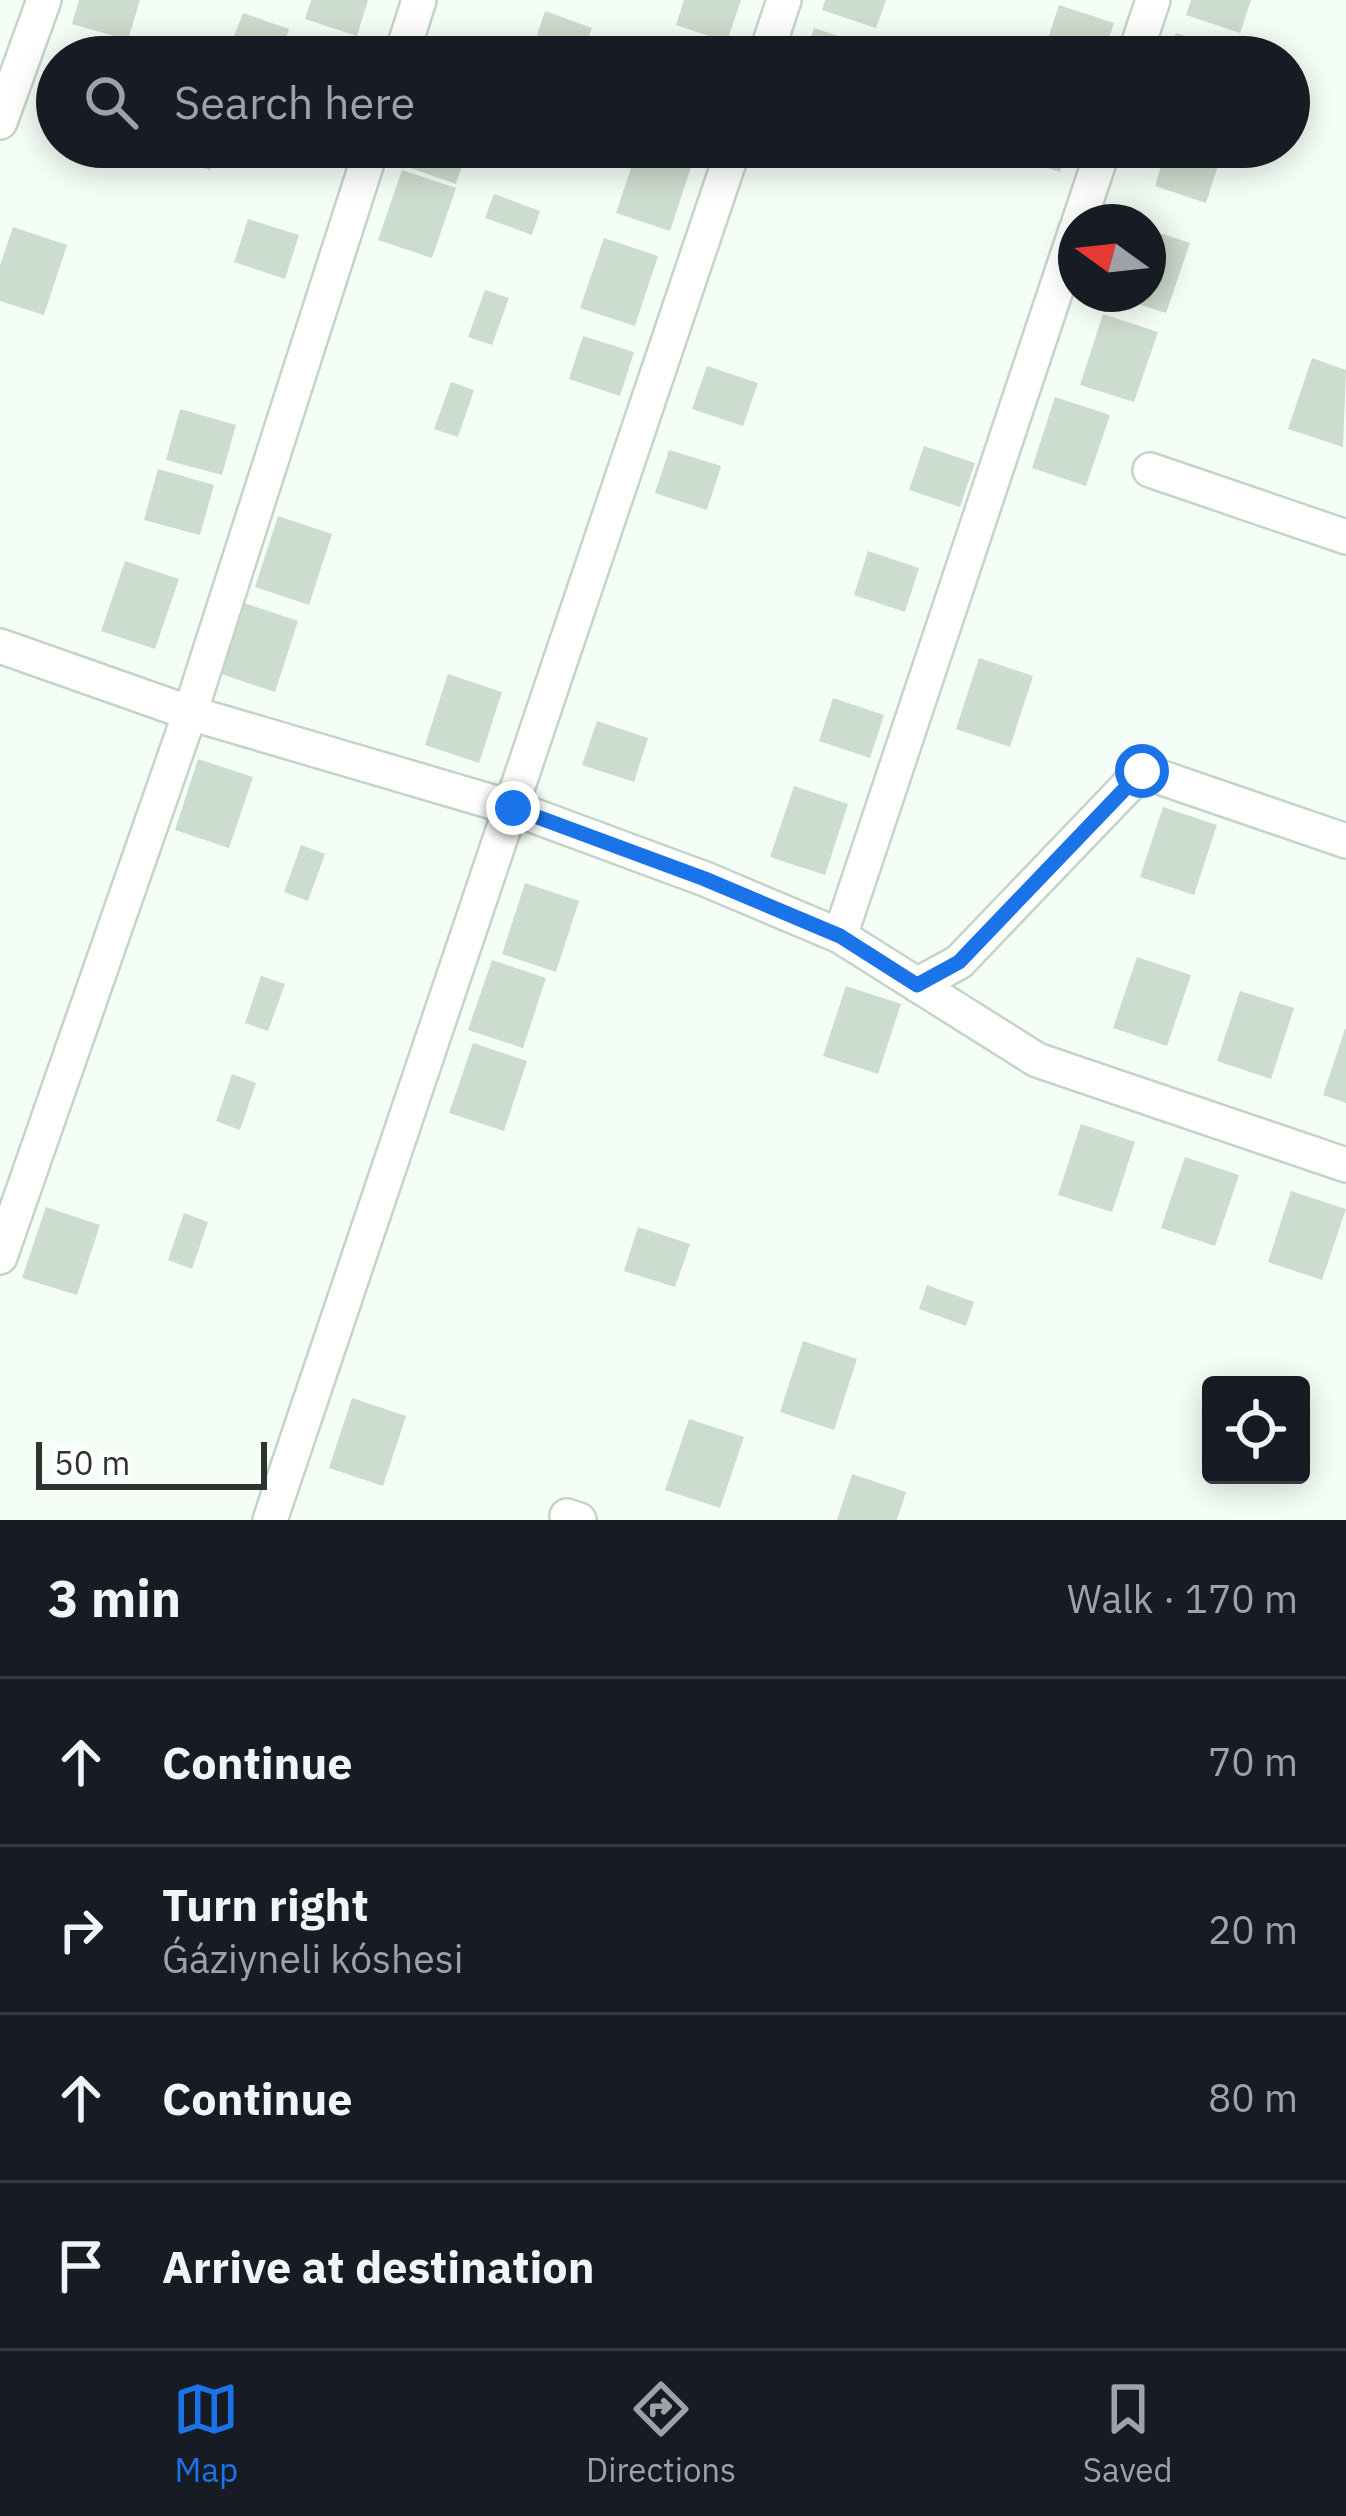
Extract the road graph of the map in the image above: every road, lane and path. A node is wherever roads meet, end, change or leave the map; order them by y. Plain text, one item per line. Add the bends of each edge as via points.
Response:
1 (44, 0) edge
2 (419, 0) edge
3 (784, 0) edge
4 (1153, 0) edge
5 (408, 36) edge
6 (772, 36) edge
7 (1141, 36) edge
8 (0, 122) edge
9 (365, 168) edge
10 (727, 168) edge
11 (1097, 168) edge
12 (1085, 204) edge
13 (1058, 283) edge
14 (1150, 470) dead end
15 (1346, 537) edge
16 (0, 646) edge
17 (190, 713) junction
18 (513, 808) junction
19 (1346, 841) edge
20 (840, 936) junction
21 (917, 985) junction
22 (1346, 1165) edge
23 (0, 1257) edge
24 (270, 1520) edge

1 - 8 street
2 - 5 street
3 - 6 street
4 - 7 street
9 - 17 street
10 - 18 street
11 - 12 street
13 - 20 street
14 - 15 street
16 - 17 street
17 - 18 street
17 - 23 street
18 - 20 street
18 - 24 street
19 - 21 street via 1142,771 959,962
20 - 21 street
21 - 22 street via 1037,1060

